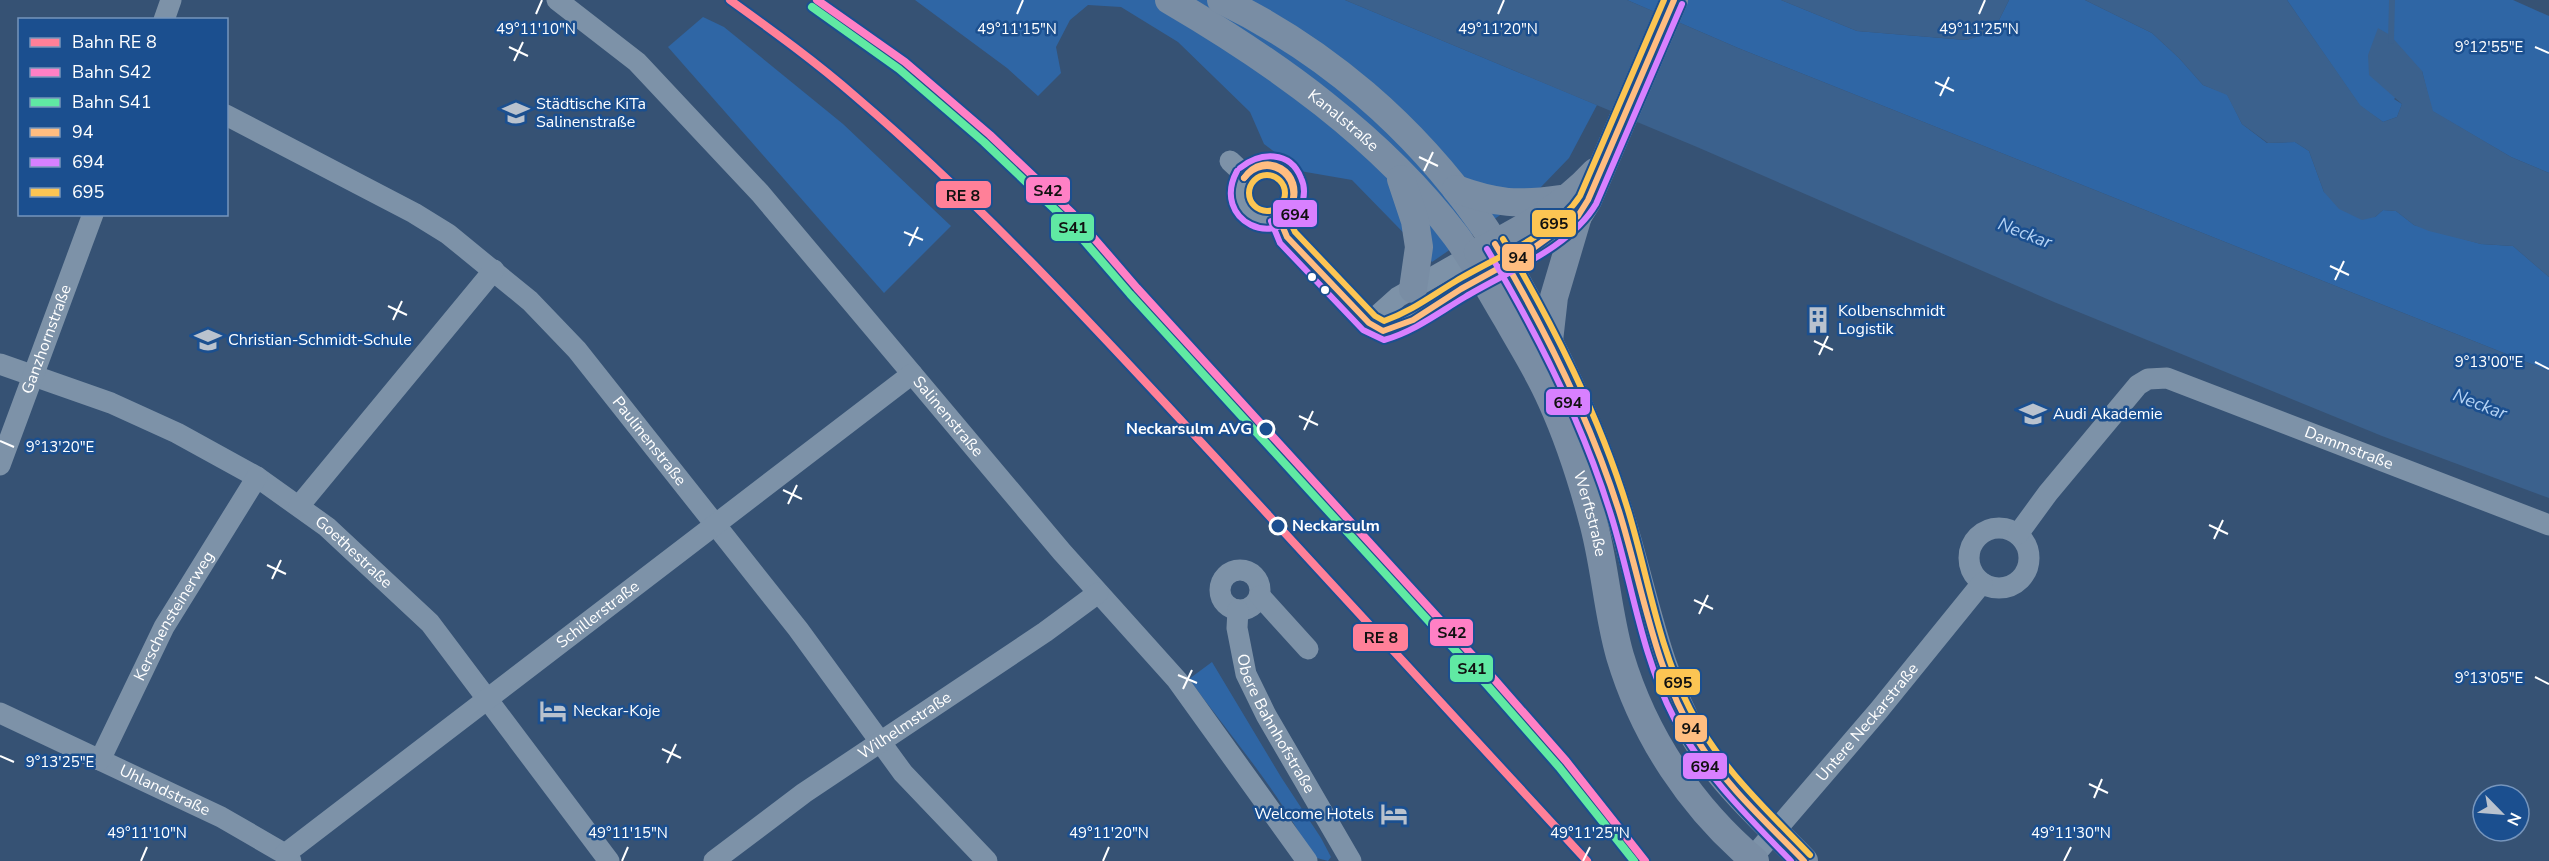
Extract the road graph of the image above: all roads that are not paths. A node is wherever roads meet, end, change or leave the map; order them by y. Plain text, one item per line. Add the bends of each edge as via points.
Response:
1 (171, 0) edge
2 (557, 0) edge
3 (1169, 0) edge
4 (1221, 0) edge
5 (1674, 0) edge
6 (165, 18) edge
7 (228, 116) edge
8 (1400, 174) junction
9 (1456, 189) junction
10 (1573, 207) junction
11 (92, 216) edge
12 (1279, 218) junction
13 (1501, 254) junction
14 (1476, 267) junction
15 (494, 270) junction
16 (1413, 289) junction
17 (1376, 327) junction
18 (1549, 341) junction
19 (0, 364) edge
20 (912, 374) junction
21 (33, 376) junction
22 (0, 465) edge
23 (257, 477) junction
24 (299, 506) junction
25 (714, 524) junction
26 (2549, 525) edge
27 (2018, 534) junction
28 (1982, 583) junction
29 (1098, 593) junction
30 (1260, 596) junction
31 (1238, 610) junction
32 (1308, 649) dead end
33 (489, 699) junction
34 (0, 713) edge
35 (880, 742) junction
36 (100, 760) junction
37 (1774, 831) junction
38 (288, 858) edge
39 (1754, 860) edge
40 (609, 861) edge
41 (714, 861) edge
42 (987, 861) edge
43 (1307, 861) edge
44 (1351, 861) edge
45 (1804, 861) edge

1 - 6 street
2 - 20 street, Salinenstraße via 637,62 679,106 760,193
3 - 8 main road, Kanalstraße via 1249,48 1305,90
4 - 9 main road, Kanalstraße via 1262,20 1361,90 1409,134
5 - 10 main road via 1588,200
7 - 15 street, Paulinenstraße via 414,213
8 - 14 main road, Kanalstraße via 1431,206
8 - 16 main road via 1419,247
9 - 10 main road via 1501,202
9 - 13 main road, Kanalstraße
10 - 13 main road via 1528,252
10 - 18 main road
11 - 21 street, Ganzhornstraße
12 - 12 street via 1258,219 1243,207 1238,168 1268,164 1288,173 1295,192 1293,203
12 - 17 street via 1287,237
13 - 14 main road
13 - 18 main road, Werftstraße
14 - 16 street
14 - 17 street via 1413,320
14 - 39 main road, Werftstraße via 1552,401 1593,519 1620,655 1641,713 1671,769 1700,806
15 - 24 street
15 - 25 street, Paulinenstraße via 577,350
16 - 17 street via 1398,297
18 - 37 main road, Werftstraße via 1587,423 1619,511 1671,690 1695,737 1725,779
19 - 21 street, Goethestraße
20 - 25 street, Schillerstraße
20 - 29 street, Salinenstraße
21 - 22 street, Ganzhornstraße
21 - 23 street, Goethestraße via 130,411
23 - 24 street, Goethestraße
23 - 36 street, Kerschensteinerweg via 164,627
24 - 33 street, Goethestraße via 363,559 430,623
25 - 33 street, Schillerstraße
25 - 35 street, Paulinenstraße
26 - 27 street, Dammstraße via 2167,378 2148,379 2138,385
27 - 28 street via 2028,548 2025,573 2001,588
27 - 28 street via 2000,527 1990,528 1975,539 1969,565
28 - 37 street, Untere Neckarstraße via 1880,710
29 - 35 street, Wilhelmstraße
29 - 43 street, Salinenstraße via 1177,680
30 - 31 street via 1251,607
30 - 31 street via 1261,587 1250,572 1231,572 1224,579 1221,596 1224,603
30 - 32 street
31 - 44 street, Obere Bahnhofstraße via 1237,628 1246,674
33 - 38 street, Schillerstraße
33 - 40 street, Goethestraße
34 - 36 street, Uhlandstraße
35 - 41 street, Wilhelmstraße
35 - 42 street, Paulinenstraße
36 - 38 street, Uhlandstraße via 221,817
37 - 39 street, Untere Neckarstraße
37 - 45 main road, Werftstraße

